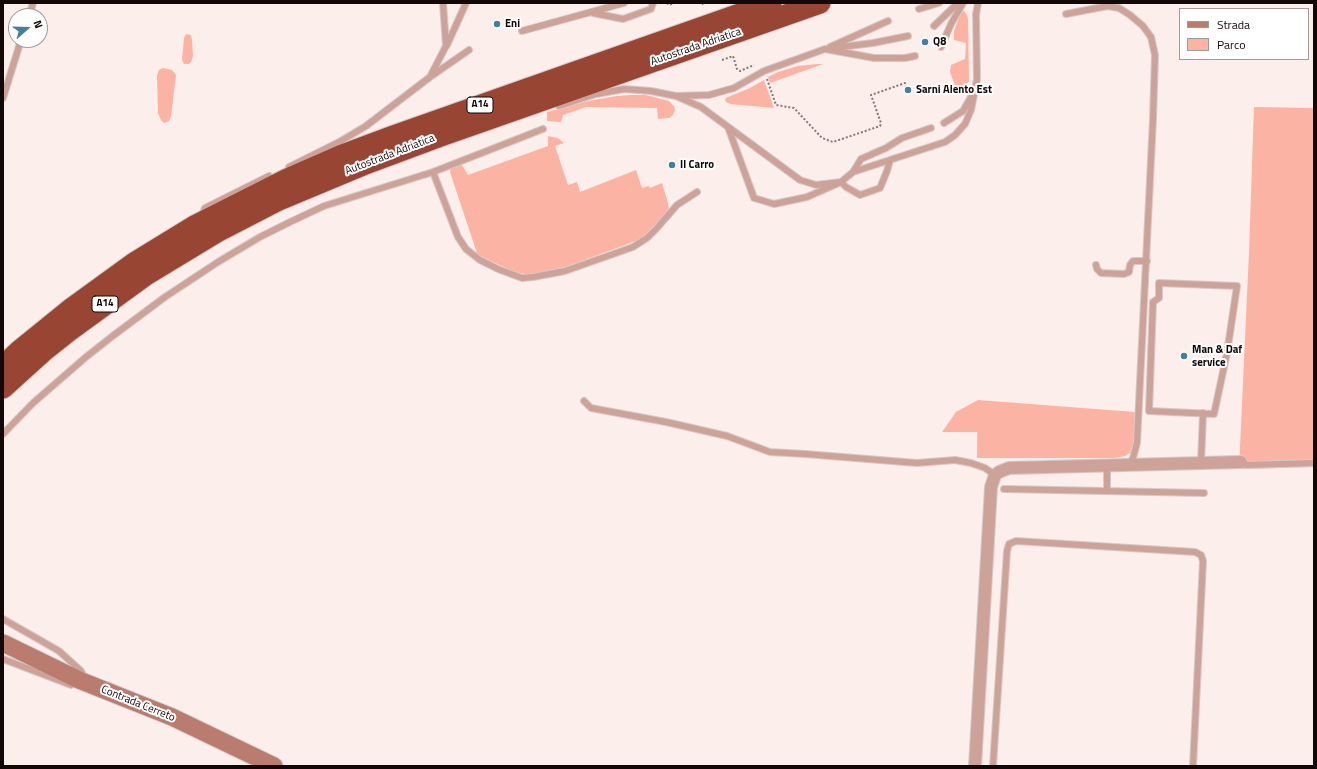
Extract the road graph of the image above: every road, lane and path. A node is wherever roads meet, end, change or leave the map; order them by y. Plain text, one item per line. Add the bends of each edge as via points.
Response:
1 (443, 3) edge
2 (466, 3) edge
3 (624, 3) edge
4 (653, 3) edge
5 (667, 3) edge
6 (674, 3) edge
7 (702, 3) edge
8 (771, 3) edge
9 (820, 3) edge
10 (939, 3) edge
11 (958, 3) edge
12 (963, 3) edge
13 (978, 3) edge
14 (704, 6) dead end
15 (919, 9) dead end
16 (589, 13) junction
17 (1066, 14) dead end
18 (888, 21) dead end
19 (934, 26) dead end
20 (522, 32) dead end
21 (908, 36) dead end
22 (446, 46) junction
23 (941, 47) dead end
24 (19, 48) edge
25 (825, 49) junction
26 (469, 50) dead end
27 (915, 56) dead end
28 (722, 60) dead end
29 (735, 64) dead end
30 (764, 72) junction
31 (430, 78) junction
32 (906, 87) dead end
33 (973, 94) junction
34 (676, 96) junction
35 (3, 98) edge
36 (551, 108) dead end
37 (944, 123) dead end
38 (728, 127) junction
39 (931, 128) dead end
40 (543, 129) dead end
41 (890, 160) junction
42 (285, 169) dead end
43 (278, 172) dead end
44 (433, 172) junction
45 (853, 172) junction
46 (841, 182) junction
47 (697, 192) dead end
48 (196, 225) junction
49 (1147, 261) junction
50 (1096, 265) dead end
51 (3, 366) edge
52 (3, 388) edge
53 (584, 401) dead end
54 (1203, 413) junction
55 (3, 434) edge
56 (1241, 462) joint
57 (1314, 463) edge
58 (1201, 464) junction
59 (1129, 465) junction
60 (1107, 466) junction
61 (995, 475) junction
62 (1004, 489) dead end
63 (1107, 491) junction
64 (1204, 493) dead end
65 (3, 619) edge
66 (3, 643) edge
67 (3, 659) edge
68 (83, 681) junction
69 (274, 766) edge
70 (975, 766) edge
71 (993, 766) edge
72 (1193, 766) edge

1 - 22 lane
2 - 22 lane
3 - 16 lane
4 - 16 lane via 651,9 623,19
5 - 6 path
7 - 14 path
8 - 48 highway, Autostrada Adriatica / A14 via 354,150 287,178
9 - 52 highway, Autostrada Adriatica / A14 via 498,119 392,154 280,200 217,232 157,268 45,350
10 - 15 lane
11 - 19 lane
12 - 23 lane via 950,24
13 - 33 lane via 977,79
16 - 20 lane
17 - 49 lane via 1108,6 1119,8 1143,26 1151,36 1155,55 1154,119
18 - 25 lane
21 - 25 lane
22 - 31 lane
24 - 35 lane
25 - 27 lane via 874,58
25 - 30 lane
26 - 31 lane
28 - 29 path via 733,56
30 - 32 path via 776,106 794,108 822,138 833,142 880,126 881,122 871,95 905,83
30 - 34 lane via 734,88 709,95
31 - 42 lane via 366,126
33 - 37 lane via 963,111
33 - 41 lane via 965,124 955,135 945,142
34 - 36 lane via 638,90 617,90
34 - 38 lane via 701,107
38 - 46 lane via 800,180 816,185
38 - 46 lane via 754,198 774,204 794,201
39 - 45 lane via 902,138 861,159
40 - 44 lane
41 - 45 lane
41 - 46 lane via 880,188 860,195
43 - 48 lane via 206,208
44 - 47 lane via 458,237 466,250 486,263 522,278 565,271 633,247 647,238 677,205
44 - 55 lane via 324,206 218,262 164,297 86,357
45 - 46 lane
48 - 51 highway, Autostrada Adriatica / A14 via 90,294
49 - 50 lane via 1134,261 1129,272 1124,274 1101,273
49 - 59 lane via 1137,442
53 - 61 lane via 590,408 727,436 770,452 917,464 954,460 985,468
54 - 54 lane via 1149,411 1153,302 1158,298 1159,282 1237,286 1227,353 1214,414
54 - 58 lane
56 - 57 lane via 1246,466
56 - 58 street
58 - 59 street
59 - 60 street
60 - 61 street via 1009,468
60 - 63 lane
61 - 70 street via 992,488
62 - 63 lane
63 - 64 lane
65 - 68 lane via 59,651 81,671
66 - 68 main road, Contrada Cerreto
67 - 68 lane via 71,685
68 - 69 main road, Contrada Cerreto via 172,717
71 - 72 lane via 1007,551 1009,544 1016,541 1195,552 1201,555 1203,561

